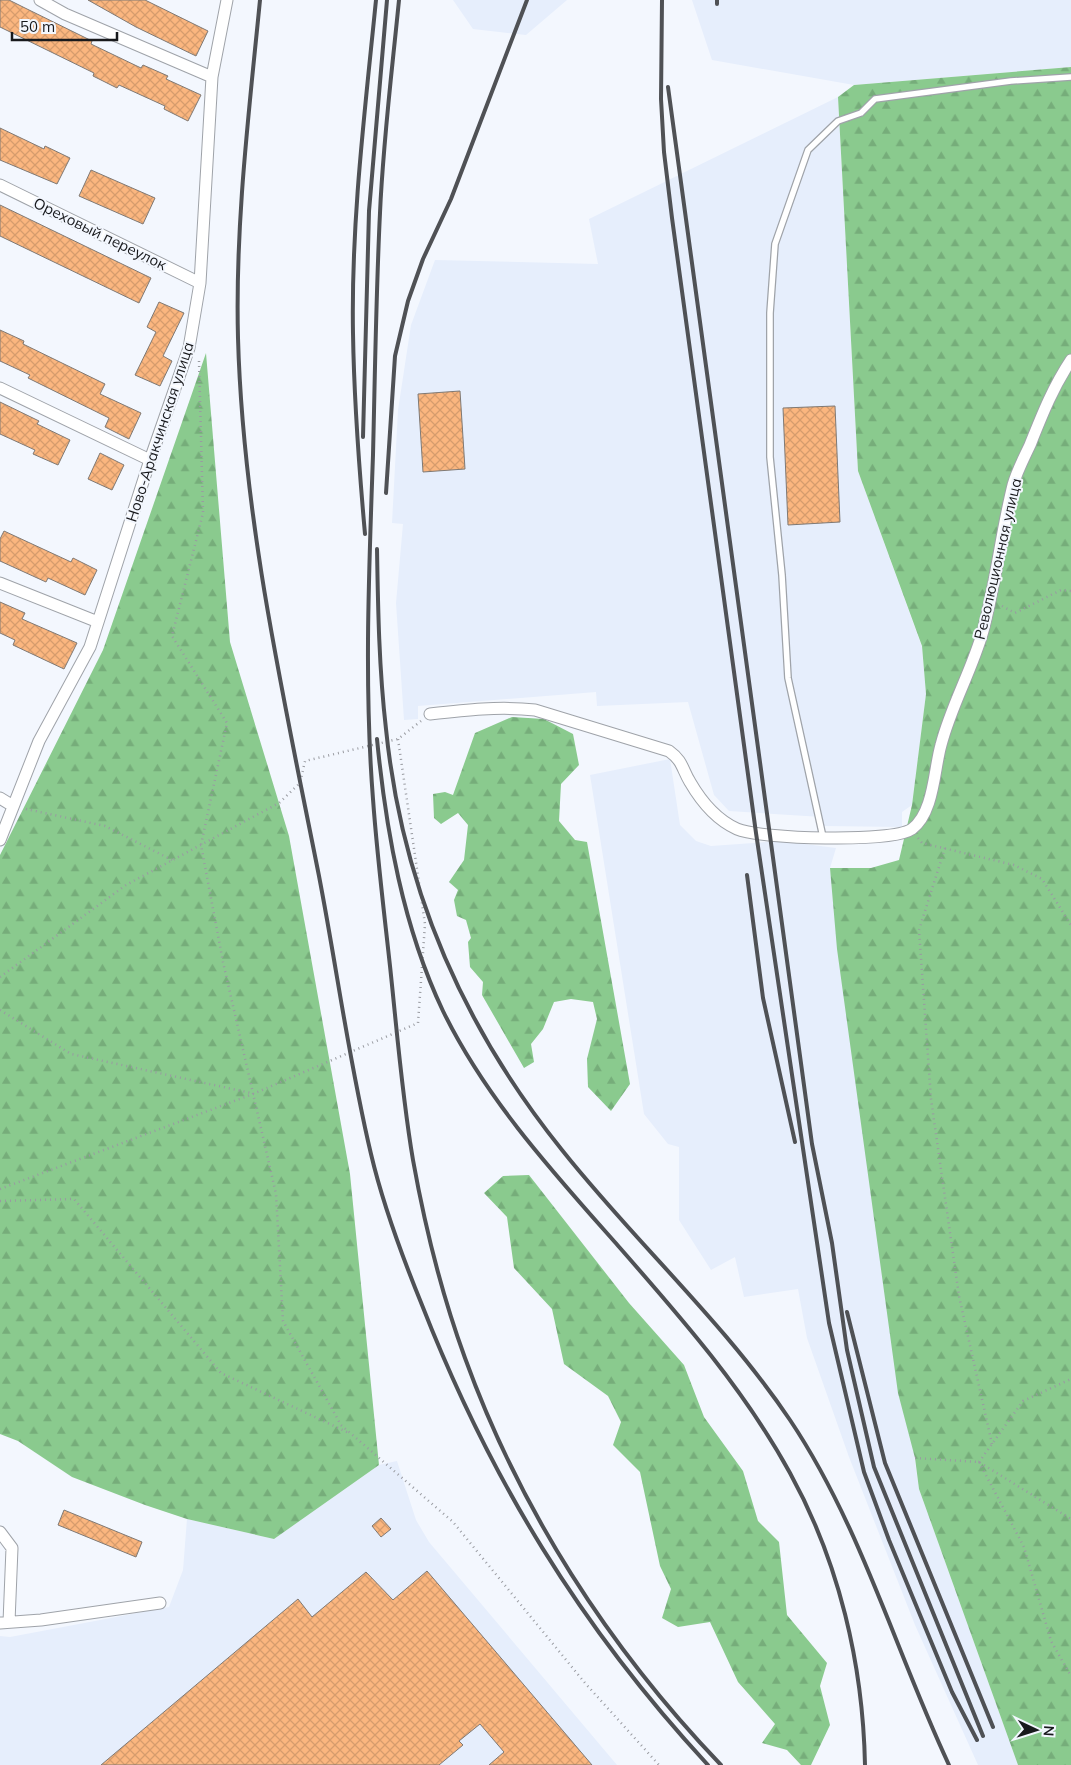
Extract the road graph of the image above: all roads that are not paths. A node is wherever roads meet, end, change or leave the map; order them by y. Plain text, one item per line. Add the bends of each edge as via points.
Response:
1 (40, 0) edge
2 (227, 0) edge
3 (212, 77) junction
4 (1071, 77) edge
5 (0, 185) edge
6 (200, 284) junction
7 (1071, 360) edge
8 (0, 388) edge
9 (150, 460) junction
10 (0, 583) edge
11 (98, 622) junction
12 (430, 714) road end
13 (0, 798) edge
14 (13, 806) junction
15 (823, 837) junction
16 (0, 840) edge
17 (0, 1532) edge
18 (160, 1603) dead end
19 (5, 1623) edge

1 - 3 street via 65,14
2 - 3 street, Ново-Аракчинская улица
3 - 6 street, Ново-Аракчинская улица
4 - 15 lane via 875,99 861,113 838,121 808,150 775,244 770,313 770,457 788,678
5 - 6 street, Ореховый переулок
6 - 9 street, Ново-Аракчинская улица via 189,348
7 - 15 street, Революционная улица via 1056,384 1014,483 991,600 978,649 941,744 930,800 911,829 888,836
8 - 9 street
9 - 11 street, Ново-Аракчинская улица
10 - 11 street
11 - 14 street, Ново-Аракчинская улица via 90,647 39,741
12 - 15 street via 518,708 535,710 669,751 679,758 689,781 722,821 756,833
13 - 14 street
14 - 16 street, Ново-Аракчинская улица
17 - 19 street via 12,1548
18 - 19 street

